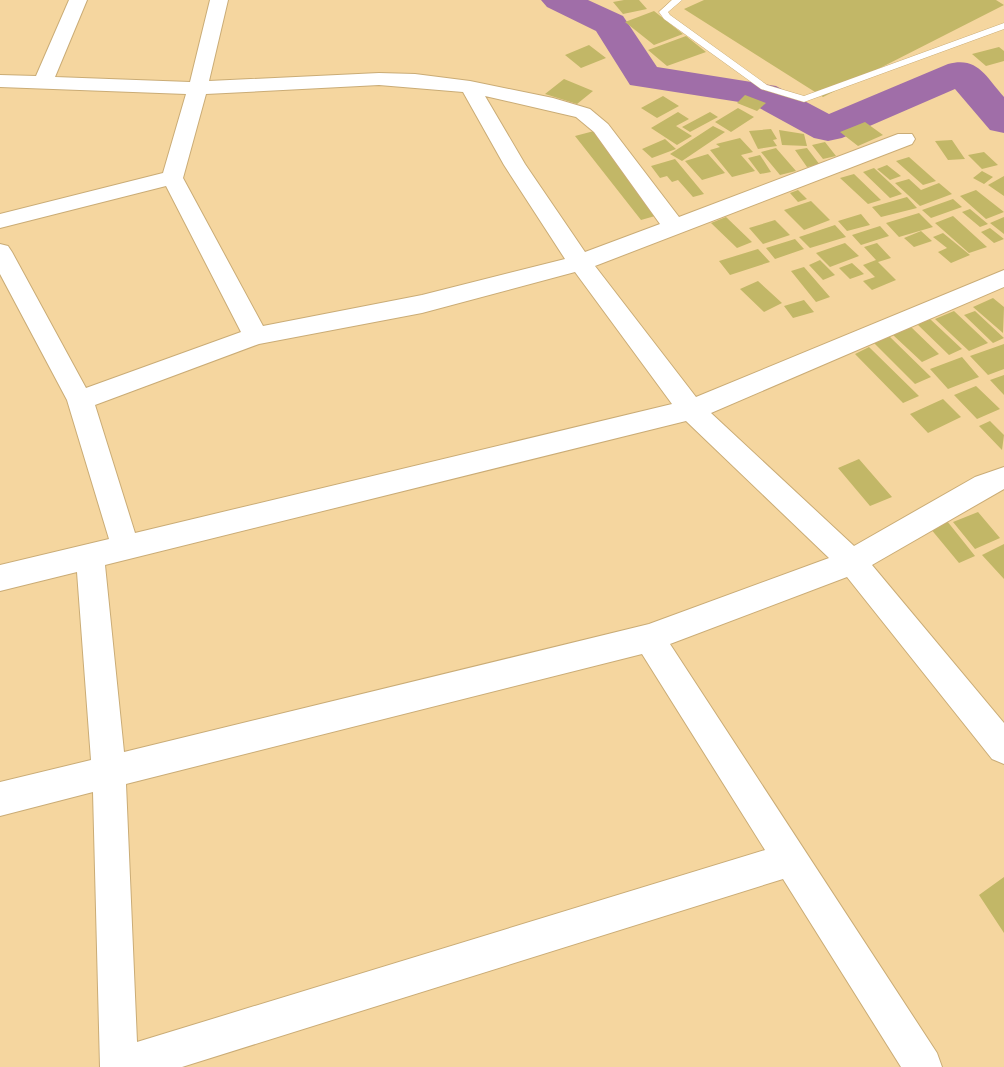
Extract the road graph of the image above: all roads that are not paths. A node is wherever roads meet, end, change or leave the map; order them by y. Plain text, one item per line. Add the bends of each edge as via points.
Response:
1 (78, 0) edge
2 (219, 0) edge
3 (678, 0) edge
4 (1004, 26) edge
5 (0, 81) edge
6 (44, 81) junction
7 (470, 87) junction
8 (198, 88) junction
9 (905, 139) dead end
10 (172, 178) junction
11 (0, 221) edge
12 (674, 227) junction
13 (0, 252) edge
14 (580, 263) junction
15 (1004, 278) edge
16 (256, 336) junction
17 (80, 400) junction
18 (691, 410) junction
19 (1004, 478) edge
20 (126, 549) junction
21 (90, 556) junction
22 (852, 562) junction
23 (0, 578) edge
24 (649, 638) junction
25 (1004, 748) edge
26 (109, 773) junction
27 (0, 799) edge
28 (791, 859) junction
29 (119, 1067) edge
30 (923, 1067) edge

1 - 6 street
2 - 8 street
3 - 4 lane via 663,12 667,17 764,87 804,99
5 - 6 street
6 - 8 street
7 - 8 street via 379,79
7 - 12 street via 583,113 601,128
7 - 14 street via 515,165
8 - 10 street
9 - 12 street
10 - 11 street
10 - 16 street
12 - 14 street
13 - 17 street
14 - 16 street via 422,304
14 - 18 street
15 - 18 street
16 - 17 street
17 - 20 street
18 - 20 street
18 - 22 street
19 - 22 street
20 - 21 street
21 - 23 street
21 - 26 street
22 - 24 street
22 - 25 street
24 - 26 street
24 - 28 street
26 - 27 street
26 - 29 street
28 - 29 street
28 - 30 street

